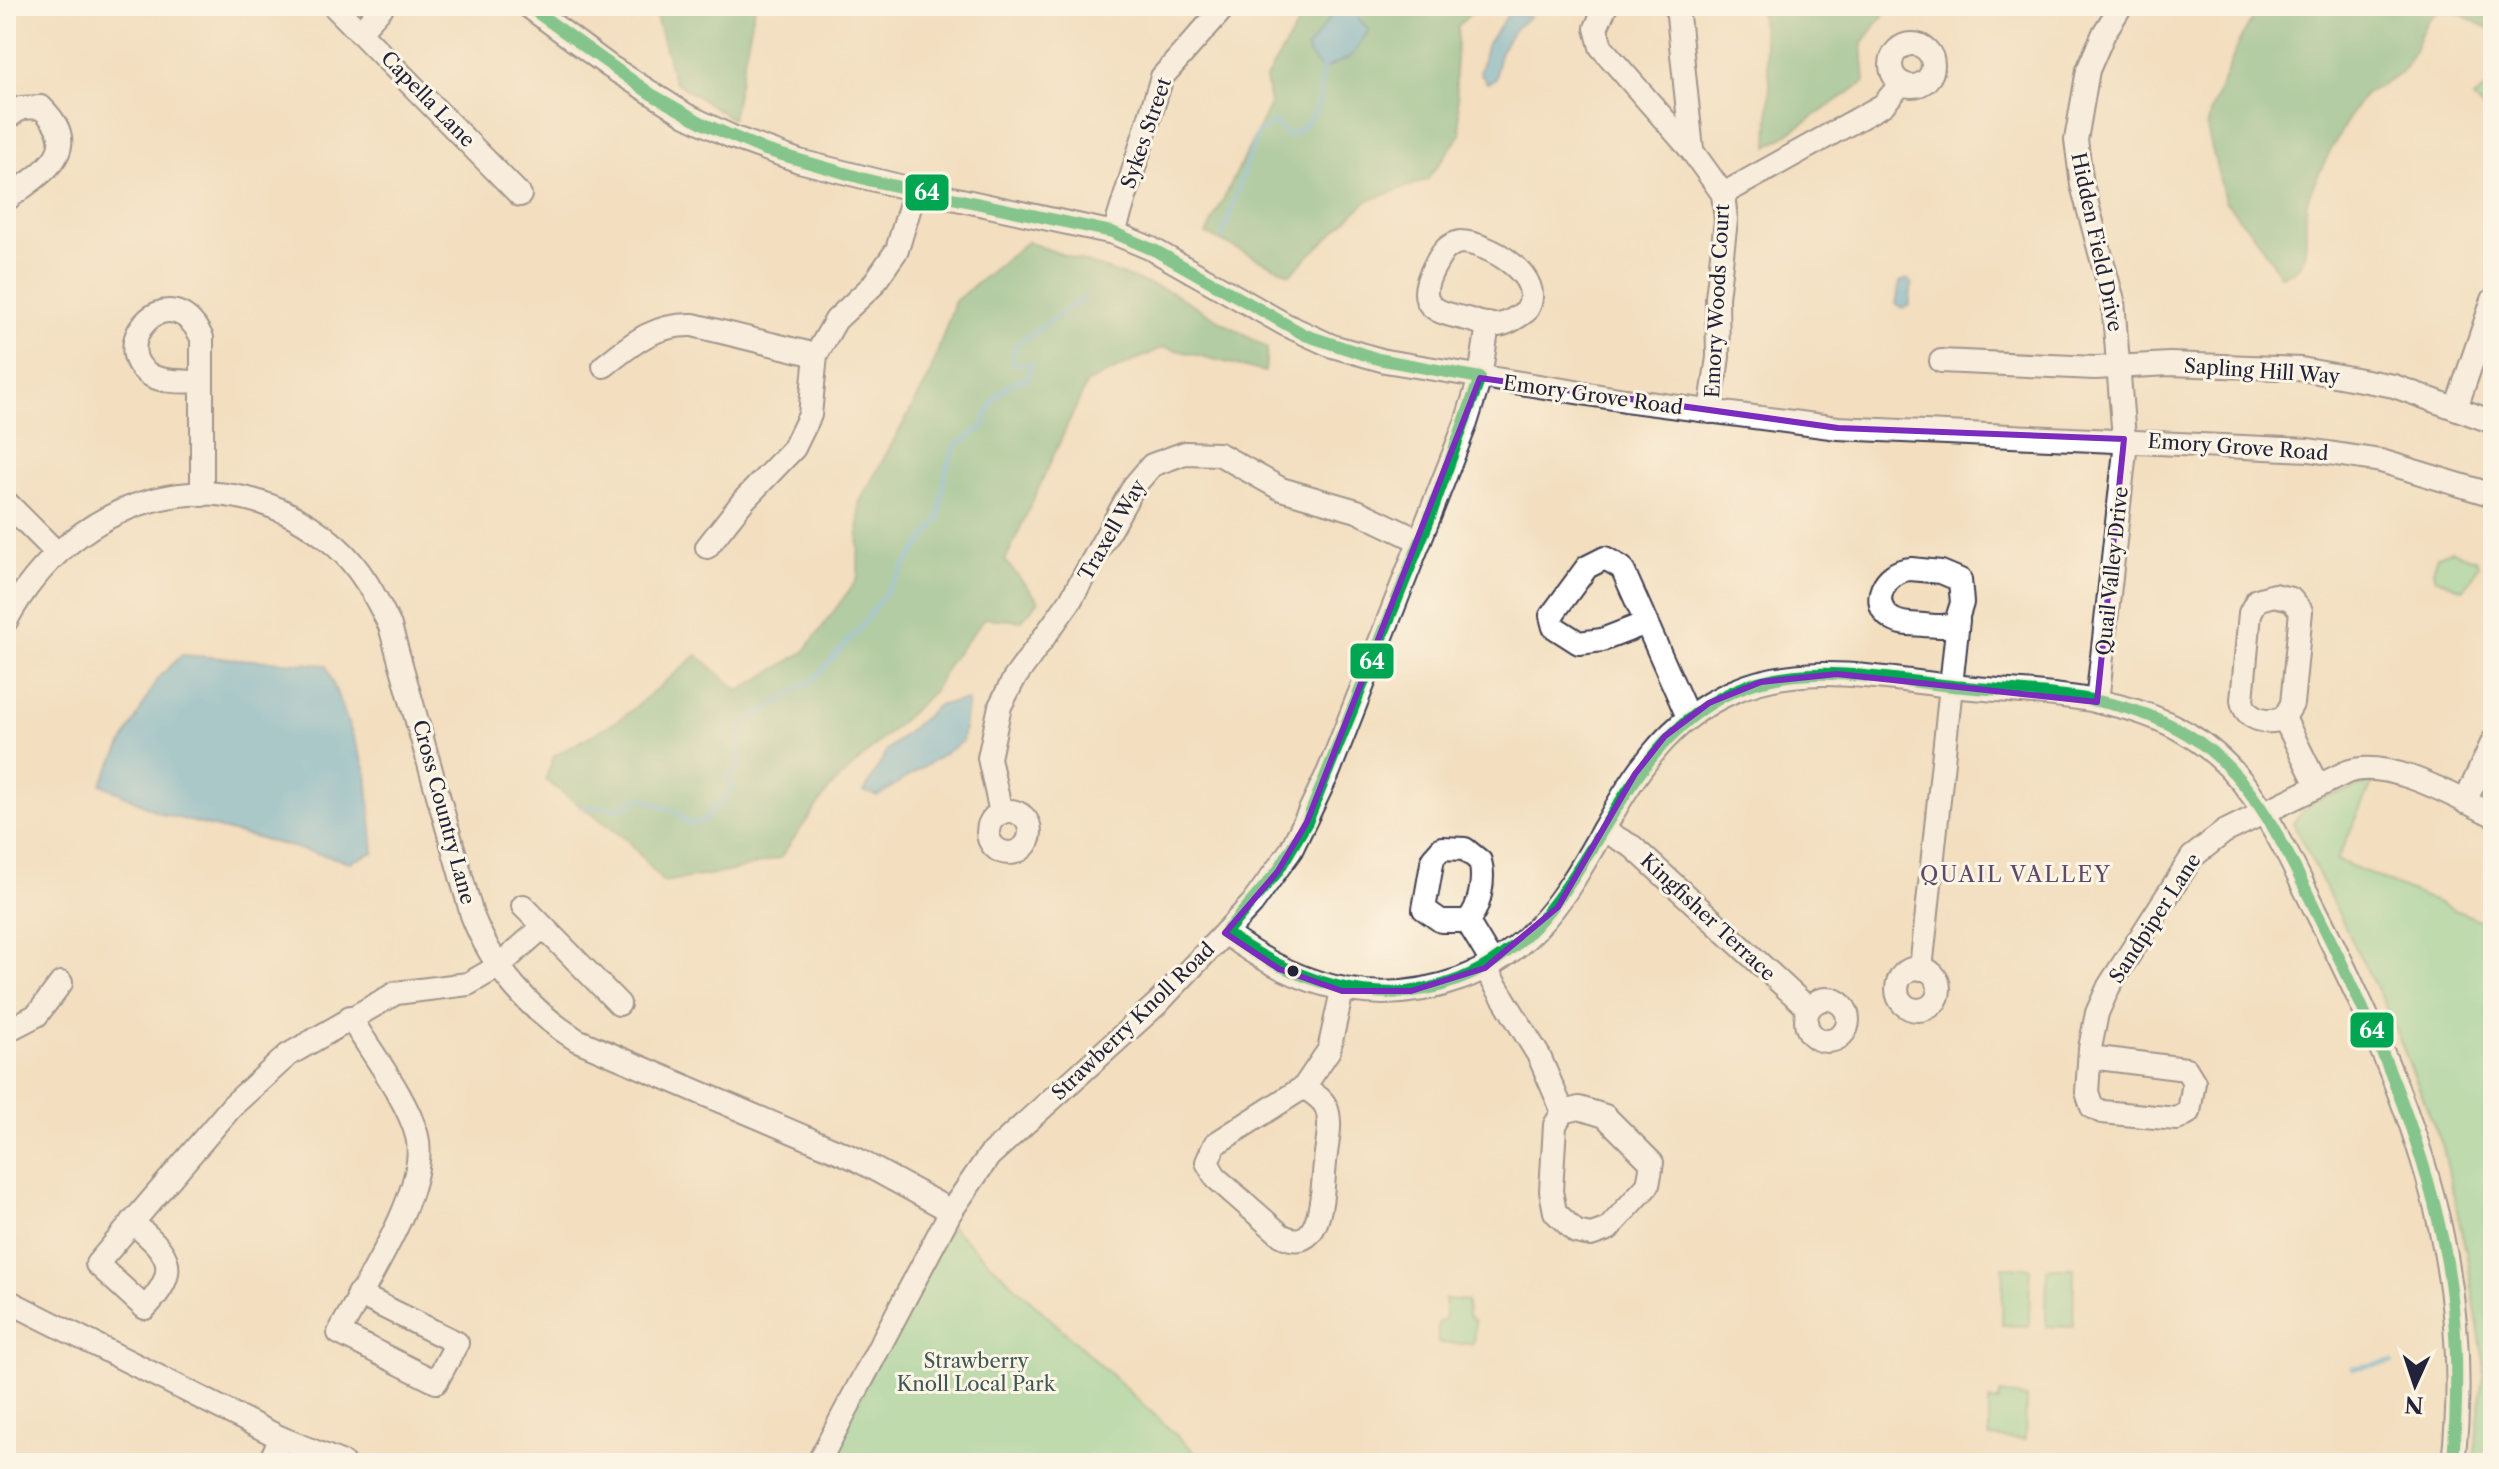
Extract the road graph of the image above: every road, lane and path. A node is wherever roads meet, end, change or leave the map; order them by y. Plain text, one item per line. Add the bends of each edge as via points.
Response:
1 (334, 6) edge
2 (383, 6) edge
3 (528, 6) edge
4 (1225, 6) edge
5 (1606, 6) edge
6 (1677, 6) edge
7 (2121, 6) edge
8 (361, 30) junction
9 (1902, 83) dead end
10 (6, 119) edge
11 (1692, 151) junction
12 (915, 190) junction
13 (1723, 194) junction
14 (520, 195) dead end
15 (6, 200) edge
16 (1114, 233) junction
17 (2493, 300) edge
18 (1488, 324) junction
19 (816, 355) junction
20 (1941, 361) dead end
21 (604, 366) dead end
22 (2119, 368) junction
23 (1480, 378) junction
24 (201, 382) dead end
25 (2456, 408) junction
26 (1710, 412) junction
27 (2493, 422) edge
28 (2124, 439) junction
29 (202, 495) junction
30 (2493, 495) edge
31 (6, 502) edge
32 (1420, 541) junction
33 (707, 547) dead end
34 (56, 552) junction
35 (1958, 620) dead end
36 (6, 621) edge
37 (1646, 623) dead end
38 (1952, 686) junction
39 (2097, 702) junction
40 (1688, 717) junction
41 (2284, 718) junction
42 (2493, 741) edge
43 (2317, 785) junction
44 (2465, 802) junction
45 (1001, 813) dead end
46 (2265, 813) junction
47 (2493, 815) edge
48 (1603, 830) junction
49 (523, 906) dead end
50 (1467, 921) dead end
51 (543, 927) junction
52 (1225, 933) junction
53 (499, 966) junction
54 (1489, 966) junction
55 (1921, 969) dead end
56 (61, 983) dead end
57 (1342, 991) junction
58 (619, 1004) dead end
59 (1809, 1009) dead end
60 (350, 1017) junction
61 (6, 1031) edge
62 (2090, 1057) junction
63 (1304, 1087) junction
64 (1563, 1112) junction
65 (951, 1211) junction
66 (132, 1222) dead end
67 (358, 1294) junction
68 (6, 1300) edge
69 (281, 1438) junction
70 (269, 1463) edge
71 (343, 1463) edge
72 (818, 1463) edge
73 (2453, 1463) edge

1 - 8 street, Capella Lane
2 - 8 street
3 - 12 street, Emory Grove Road via 609,66 732,137 799,161
4 - 16 street, Sykes Street via 1162,77
5 - 11 street, Emory Woods Court via 1596,28 1601,47
6 - 11 street, Emory Woods Court
7 - 22 street, Hidden Field Drive via 2088,70 2076,140 2082,185 2109,282
8 - 14 street, Capella Lane
9 - 13 street via 1883,105
10 - 15 street via 21,108 41,107 54,120 60,146 54,163
11 - 13 street, Emory Woods Court
12 - 16 street, Emory Grove Road
12 - 19 street via 897,250 872,286 836,320
13 - 26 street, Emory Woods Court via 1726,220
16 - 23 street, Emory Grove Road via 1325,343 1385,361
17 - 25 street
18 - 18 street via 1506,323 1526,311 1532,295 1529,279 1472,243 1453,243 1428,279 1428,302 1440,313
18 - 23 street, Strawberry Knoll Road
19 - 21 street via 675,325 643,335
19 - 33 street via 810,415 794,448
20 - 22 street
22 - 25 street, Sapling Hill Way via 2170,364 2301,369 2382,383
22 - 28 street, Hidden Field Drive
23 - 26 street, Emory Grove Road
23 - 32 street, Strawberry Knoll Road
24 - 29 street
25 - 27 street, Sapling Hill Way
26 - 28 street, Emory Grove Road via 1867,430
28 - 30 street, Emory Grove Road via 2345,454
28 - 39 street, Quail Valley Drive
29 - 34 street, Cross Country Lane via 165,496 125,507 93,523
29 - 53 street, Cross Country Lane via 243,498 295,518 336,546 368,583 390,626 407,679 472,915
31 - 34 street
32 - 45 street, Traxell Way via 1357,511 1289,492 1219,454 1185,453 1159,461 1134,486 1070,601 1000,706 989,758
32 - 52 street, Strawberry Knoll Road via 1307,822 1278,871
34 - 36 street, Cross Country Lane via 21,593
35 - 38 street
37 - 40 street
38 - 39 street
38 - 40 street via 1800,674 1738,689
38 - 55 street
39 - 46 street via 2145,714 2189,735 2231,767
40 - 48 street via 1647,757
41 - 41 street via 2292,704 2302,613 2291,599 2268,595 2257,600 2250,613 2242,700 2253,717 2267,722
41 - 43 street
42 - 44 street
43 - 44 street, Sandpiper Lane via 2351,770 2380,768
43 - 46 street, Sandpiper Lane
44 - 47 street, Sandpiper Lane
46 - 62 street, Sandpiper Lane via 2209,841 2185,865 2105,994 2093,1027
46 - 73 street via 2379,1039 2423,1156 2443,1238 2455,1327
48 - 54 street via 1551,915
48 - 59 street, Kingfisher Terrace via 1633,847
49 - 51 street
50 - 54 street
51 - 53 street
51 - 58 street
52 - 57 street via 1279,969
52 - 65 street, Strawberry Knoll Road via 1158,1003 989,1156
53 - 60 street via 468,984 396,993
53 - 65 street, Cross Country Lane via 534,1007 577,1040 856,1159
54 - 57 street via 1411,991
54 - 64 street
56 - 61 street via 37,1015
57 - 63 street via 1329,1050
60 - 66 street via 288,1055 244,1095
60 - 67 street via 408,1115 420,1157 404,1210
62 - 62 street, Sandpiper Lane via 2087,1100 2097,1110 2177,1119 2190,1110 2194,1082 2186,1069
63 - 63 street via 1326,1108 1327,1138 1317,1222 1306,1237 1291,1239 1216,1178 1207,1162 1215,1144
64 - 64 street via 1599,1112 1652,1163 1648,1185 1601,1233 1576,1232 1553,1207 1553,1133
65 - 72 street, Strawberry Knoll Road
67 - 67 street via 339,1333 436,1382 457,1343
68 - 69 street
69 - 70 street
69 - 71 street

